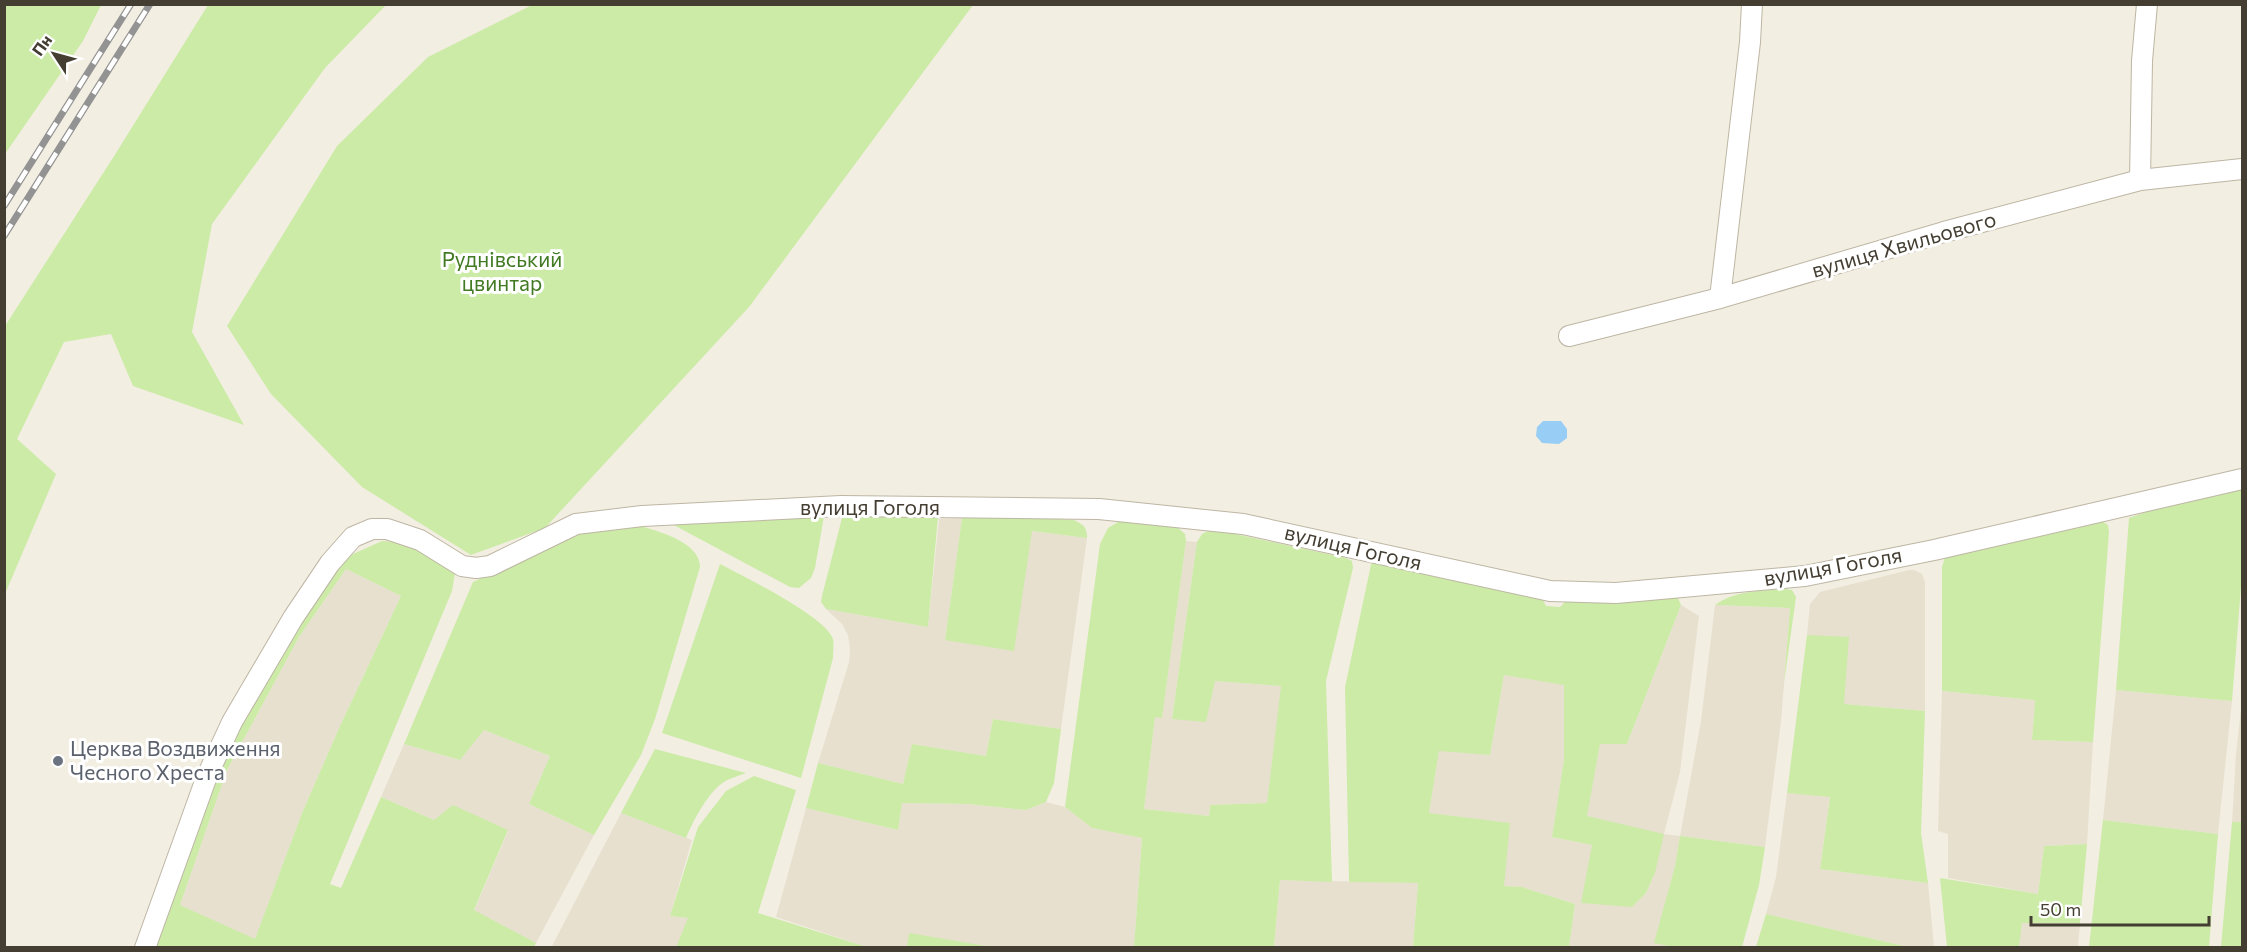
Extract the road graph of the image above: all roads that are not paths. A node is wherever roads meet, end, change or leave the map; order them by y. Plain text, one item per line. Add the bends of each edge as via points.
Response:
1 (1752, 4) edge
2 (2148, 4) edge
3 (2242, 169) edge
4 (2140, 180) junction
5 (1720, 298) junction
6 (1569, 336) dead end
7 (2242, 479) edge
8 (145, 948) edge

1 - 5 street
2 - 4 street via 2142,61
3 - 4 street, вулиця Хвильового
4 - 5 street, вулиця Хвильового
5 - 6 street, вулиця Хвильового
7 - 8 street, вулиця Гоголя via 1805,576 1616,592 1550,591 1243,524 1099,509 841,506 642,516 576,524 490,566 476,568 462,566 420,540 387,529 372,530 353,537 330,563 292,618 232,722 207,776

